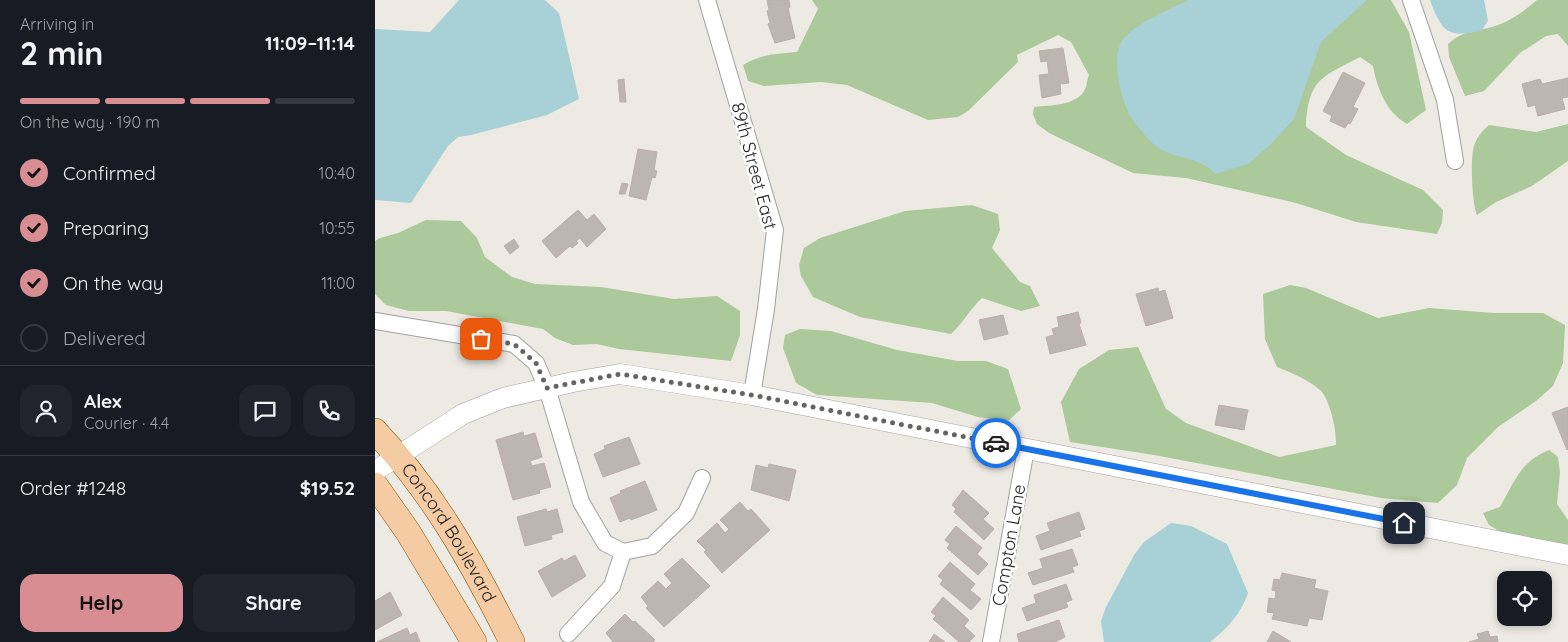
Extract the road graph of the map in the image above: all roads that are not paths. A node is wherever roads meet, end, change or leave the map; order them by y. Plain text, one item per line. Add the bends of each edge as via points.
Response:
1 (707, 0) edge
2 (1411, 0) edge
3 (1455, 161) dead end
4 (375, 321) edge
5 (547, 388) junction
6 (752, 395) junction
7 (375, 431) edge
8 (1026, 449) junction
9 (399, 456) junction
10 (375, 471) edge
11 (702, 478) dead end
12 (375, 485) edge
13 (623, 552) junction
14 (1568, 556) edge
15 (568, 634) dead end
16 (473, 642) edge
17 (512, 642) edge
18 (991, 642) edge

1 - 6 street, 89th Street East via 775,230
2 - 3 street via 1445,100
4 - 5 street via 514,344 536,363
5 - 6 street via 620,374
5 - 9 street via 503,398 463,414
5 - 13 street via 581,502 605,543
6 - 8 street
7 - 9 main road, Concord Boulevard
8 - 14 street
8 - 18 street, Compton Lane
9 - 10 street
9 - 17 main road, Concord Boulevard via 459,540
11 - 13 street via 686,513 651,546
12 - 16 main road, Concord Boulevard via 408,532
13 - 15 street via 613,586

